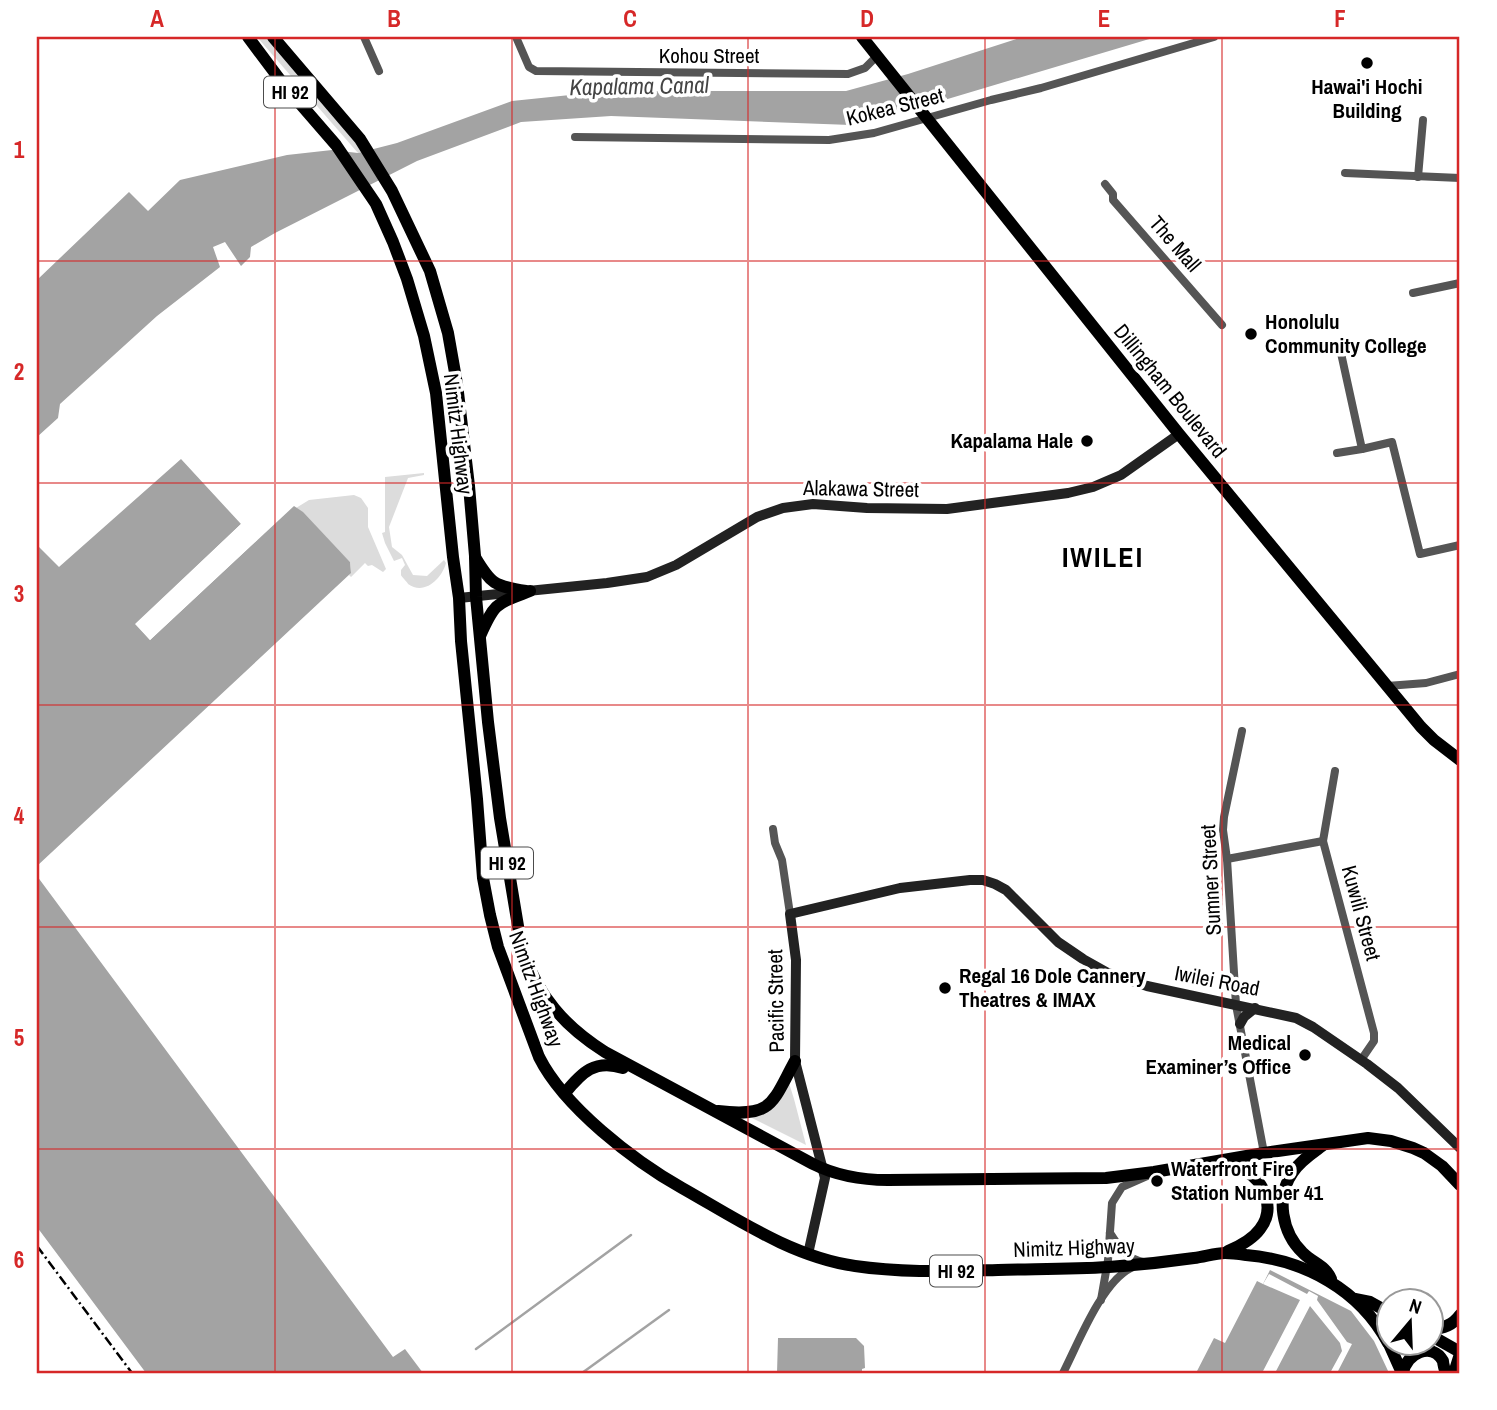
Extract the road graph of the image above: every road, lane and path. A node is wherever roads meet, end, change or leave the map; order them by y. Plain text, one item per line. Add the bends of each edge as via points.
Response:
1 (248, 37) edge
2 (273, 37) edge
3 (364, 37) edge
4 (516, 37) edge
5 (862, 37) edge
6 (1214, 37) edge
7 (877, 56) junction
8 (379, 71) dead end
9 (927, 118) junction
10 (1423, 120) dead end
11 (575, 137) dead end
12 (1345, 173) dead end
13 (1418, 177) junction
14 (1460, 178) edge
15 (1105, 184) dead end
16 (1460, 283) edge
17 (1413, 293) dead end
18 (1222, 325) dead end
19 (1339, 344) dead end
20 (1179, 434) junction
21 (1362, 449) junction
22 (1337, 453) dead end
23 (1460, 545) edge
24 (475, 556) junction
25 (530, 591) junction
26 (475, 597) junction
27 (459, 598) junction
28 (480, 636) junction
29 (1460, 674) edge
30 (1387, 686) junction
31 (1242, 731) dead end
32 (1460, 760) edge
33 (1335, 771) dead end
34 (773, 828) dead end
35 (1323, 841) junction
36 (1227, 859) junction
37 (790, 914) junction
38 (1236, 1005) junction
39 (1255, 1008) junction
40 (1240, 1024) junction
41 (795, 1060) junction
42 (1361, 1060) junction
43 (644, 1073) junction
44 (565, 1093) junction
45 (709, 1110) junction
46 (1325, 1144) junction
47 (1460, 1148) edge
48 (1264, 1153) junction
49 (1205, 1164) junction
50 (823, 1169) junction
51 (1154, 1172) junction
52 (1460, 1185) edge
53 (1265, 1221) junction
54 (1285, 1225) junction
55 (1110, 1233) junction
56 (1225, 1253) junction
57 (808, 1254) junction
58 (1154, 1263) junction
59 (1137, 1265) junction
60 (1106, 1267) junction
61 (1332, 1283) junction
62 (1355, 1299) junction
63 (1101, 1300) junction
64 (1374, 1304) edge
65 (1460, 1315) edge
66 (1374, 1321) edge
67 (1444, 1326) edge
68 (1444, 1343) edge
69 (1460, 1353) edge
70 (1063, 1373) edge
71 (1403, 1373) edge
72 (1446, 1373) edge
73 (1454, 1373) edge

1 - 27 main road, Nimitz Highway / HI 92 via 336,145 376,204 407,279 436,393
2 - 24 main road, Nimitz Highway / HI 92 via 360,139 392,191 430,271 457,384
3 - 8 street
4 - 7 street, Kohou Street via 529,67 536,71 848,74 865,68
5 - 7 main road, Dillingham Boulevard
6 - 9 street, Kokea Street
7 - 9 main road, Dillingham Boulevard
9 - 11 street, Kokea Street via 829,140
9 - 20 main road, Dillingham Boulevard
10 - 13 street
12 - 13 street
13 - 14 street
15 - 18 street, The Mall via 1113,200
16 - 17 street
19 - 21 street
20 - 25 street, Alakawa Street via 1131,469 1080,490 947,509 813,504 783,508 747,522 647,577
20 - 30 main road, Dillingham Boulevard
21 - 22 street
21 - 23 street via 1392,442 1420,554
24 - 25 main road via 496,584
24 - 26 main road, Nimitz Highway / HI 92
25 - 26 street, Alakawa Street
25 - 28 main road via 500,603
26 - 27 street, Alakawa Street
26 - 28 main road, Nimitz Highway / HI 92
27 - 44 main road, Nimitz Highway / HI 92 via 490,915 539,1057
28 - 43 main road, Nimitz Highway / HI 92 via 500,818 528,966 553,1008 575,1031
29 - 30 street
30 - 32 main road, Dillingham Boulevard via 1434,740
31 - 36 street, Sumner Street via 1224,821
33 - 35 street, Kuwili Street
34 - 37 street, Pacific Street
35 - 36 street
35 - 42 street, Kuwili Street via 1374,1033
36 - 38 street, Sumner Street
37 - 38 street, Iwilei Road via 900,888 988,881 1006,890 1058,942 1096,967 1147,986
37 - 41 street, Pacific Street via 796,960
38 - 39 street, Iwilei Road
38 - 40 street, Sumner Street
39 - 40 street
39 - 42 street, Iwilei Road via 1305,1022
40 - 48 street, Sumner Street
41 - 45 main road via 780,1092 765,1107 739,1114
41 - 50 street, Pacific Street
42 - 47 street, Iwilei Road via 1398,1088
43 - 44 main road via 613,1065 595,1066
43 - 45 main road, Nimitz Highway / HI 92
44 - 57 main road, Nimitz Highway / HI 92 via 601,1130 658,1173
45 - 50 main road, Nimitz Highway / HI 92
46 - 48 main road, Nimitz Highway / HI 92
46 - 52 main road, Nimitz Highway / HI 92 via 1368,1138 1403,1144 1433,1159
46 - 54 main road via 1289,1178 1283,1198
48 - 49 main road, Nimitz Highway / HI 92
49 - 51 main road, Nimitz Highway / HI 92
49 - 53 main road via 1253,1175 1267,1198
50 - 51 main road, Nimitz Highway / HI 92 via 888,1181 1106,1178
50 - 57 street, Pacific Street via 825,1178
51 - 55 street via 1118,1192 1112,1203
53 - 54 main road
53 - 56 main road via 1244,1244
54 - 61 main road via 1301,1251 1328,1271
55 - 58 street via 1128,1256
55 - 60 street
56 - 58 main road, Nimitz Highway / HI 92
56 - 61 main road, Nimitz Highway / HI 92 via 1284,1261
57 - 60 main road, Nimitz Highway / HI 92 via 853,1266 898,1270
58 - 59 main road, Nimitz Highway / HI 92
59 - 60 main road, Nimitz Highway / HI 92
59 - 63 street via 1120,1275
60 - 63 street
61 - 62 main road, Nimitz Highway / HI 92
62 - 64 main road
62 - 66 main road, Nimitz Highway / HI 92
63 - 70 street
65 - 67 main road
68 - 69 main road
69 - 73 main road
71 - 72 main road via 1407,1361 1424,1352 1441,1359

